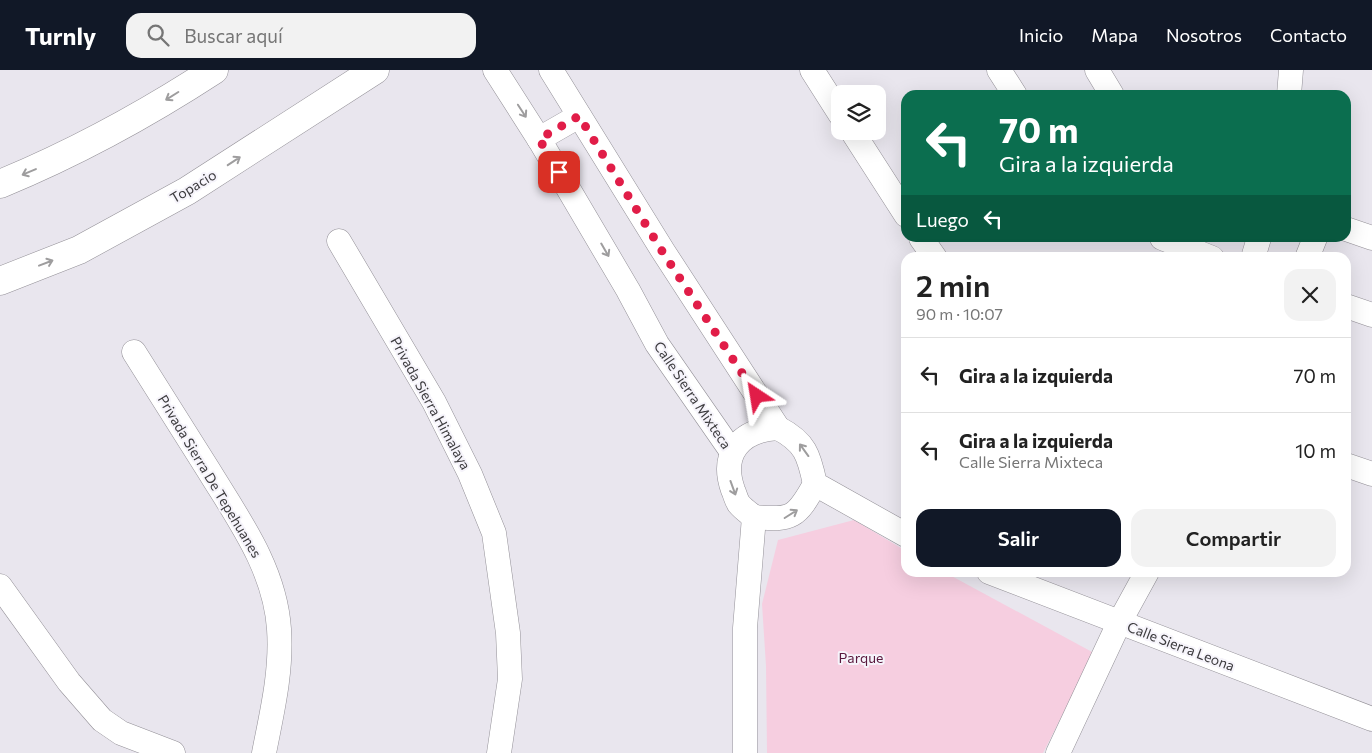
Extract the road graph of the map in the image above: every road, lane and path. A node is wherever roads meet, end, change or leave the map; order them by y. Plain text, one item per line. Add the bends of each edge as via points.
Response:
1 (214, 70) edge
2 (375, 70) edge
3 (495, 70) edge
4 (551, 70) edge
5 (812, 70) edge
6 (999, 70) edge
7 (1097, 70) edge
8 (1291, 70) edge
9 (1012, 90) edge
10 (1109, 90) edge
11 (1289, 90) edge
12 (831, 100) edge
13 (579, 116) junction
14 (539, 139) junction
15 (858, 140) edge
16 (0, 184) edge
17 (901, 207) edge
18 (1351, 231) edge
19 (1372, 238) edge
20 (339, 241) dead end
21 (1172, 242) edge
22 (1197, 252) edge
23 (0, 281) edge
24 (1351, 308) edge
25 (1372, 315) edge
26 (134, 352) dead end
27 (778, 428) junction
28 (732, 452) junction
29 (1351, 467) edge
30 (1372, 474) edge
31 (815, 484) junction
32 (754, 517) junction
33 (901, 532) edge
34 (1002, 577) edge
35 (1144, 577) edge
36 (0, 586) edge
37 (1119, 623) junction
38 (1372, 719) edge
39 (173, 753) edge
40 (264, 753) edge
41 (499, 753) edge
42 (745, 753) edge
43 (1058, 753) edge

1 -> 16 street via 135,120 63,158
23 -> 2 street, Topacio via 79,250 186,191
3 -> 14 street, Calle Sierra Mixteca
4 - 13 street
5 - 12 street
6 - 9 street
7 - 10 street
8 - 11 street
13 - 14 street
13 - 27 street via 662,251
14 -> 28 street, Calle Sierra Mixteca via 657,344
15 - 17 street
18 - 19 street
20 - 41 street, Privada Sierra Himalaya via 434,402 470,474 494,533 508,632 510,679
21 - 22 street
24 - 25 street
26 - 40 street, Privada Sierra De Tepehuanes via 248,534 267,572 275,598 280,665
27 - 28 street via 761,429 744,438
31 -> 27 street via 809,456 794,436
28 -> 32 street, Calle Sierra Mixteca via 728,474 739,504
29 - 30 street
32 -> 31 street via 780,520 794,514 804,505
31 - 33 street
32 - 42 street via 745,628
34 - 37 street, Calle Sierra Leona
35 - 37 street
36 - 39 street via 68,682 102,720 121,733
37 - 38 street, Calle Sierra Leona
37 - 43 street

